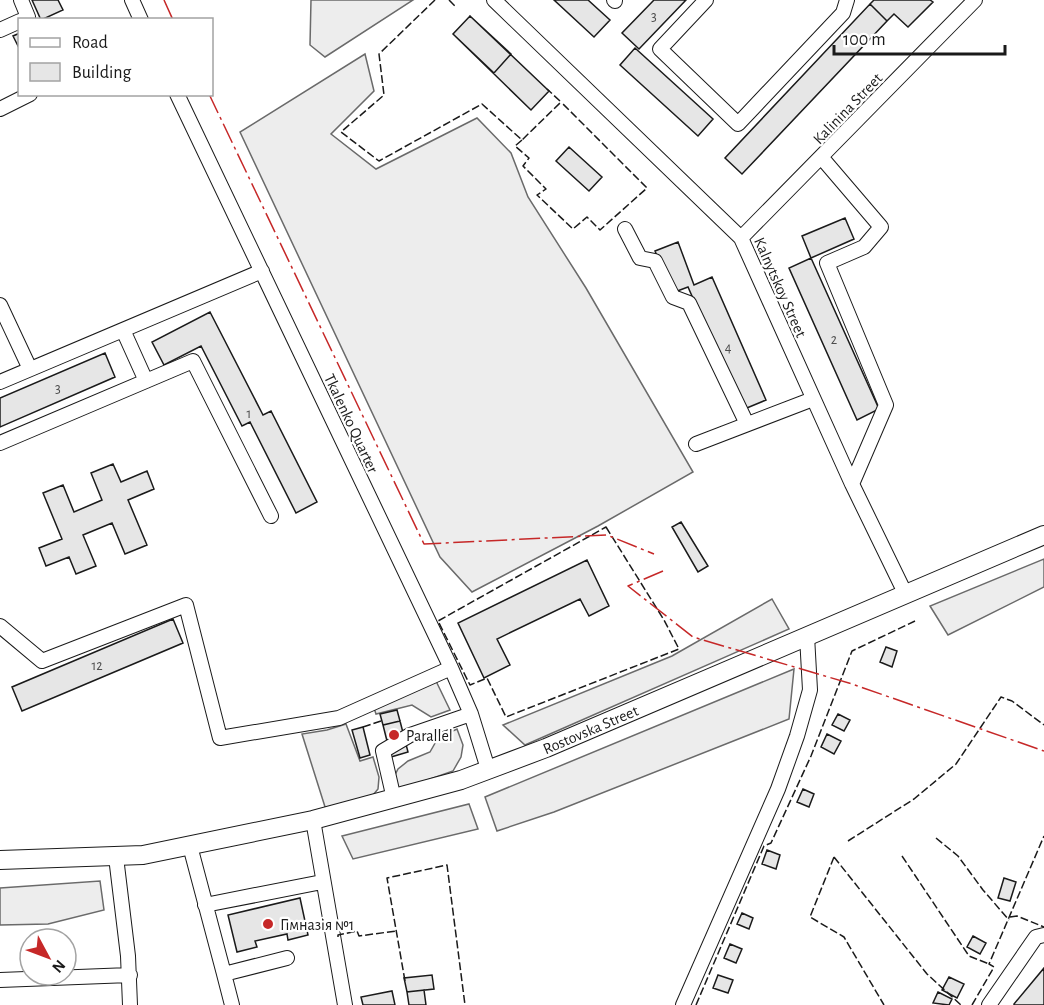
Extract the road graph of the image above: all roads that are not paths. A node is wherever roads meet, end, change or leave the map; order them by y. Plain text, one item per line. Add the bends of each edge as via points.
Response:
1 (21, 0) edge
2 (132, 0) edge
3 (495, 0) edge
4 (706, 0) edge
5 (847, 0) edge
6 (968, 2) edge
7 (26, 18) edge
8 (140, 18) edge
9 (18, 21) edge
10 (0, 30) edge
11 (26, 96) edge
12 (178, 96) edge
13 (0, 109) edge
14 (822, 158) junction
15 (626, 229) dead end
16 (741, 238) junction
17 (262, 271) junction
18 (0, 305) edge
19 (123, 330) junction
20 (30, 369) junction
21 (146, 381) junction
22 (0, 382) edge
23 (813, 399) junction
24 (747, 424) junction
25 (0, 442) edge
26 (696, 444) dead end
27 (852, 484) junction
28 (271, 516) dead end
29 (1044, 535) edge
30 (906, 595) junction
31 (0, 626) edge
32 (807, 636) junction
33 (450, 668) junction
34 (471, 714) junction
35 (488, 769) junction
36 (394, 799) junction
37 (313, 820) junction
38 (190, 846) junction
39 (116, 857) junction
40 (0, 860) edge
41 (322, 882) junction
42 (206, 905) junction
43 (1044, 935) edge
44 (287, 958) dead end
45 (224, 974) junction
46 (130, 975) junction
47 (0, 980) edge
48 (130, 1005) edge
49 (232, 1005) edge
50 (345, 1005) edge
51 (683, 1005) edge
52 (989, 1005) edge

1 - 7 street
2 - 8 street
3 - 16 street, Kalnytskoy Street
4 - 5 street via 660,49 738,124 843,14
6 - 14 street, Kalinina Street
9 - 10 street
11 - 13 street
12 - 17 street, Tkalenko Quarter
14 - 16 street, Kalinina Street
14 - 27 street via 881,227 864,247 827,263 886,405
15 - 24 street via 640,258 655,261 672,297 689,303
16 - 23 street, Kalnytskoy Street
17 - 19 street
17 - 33 street, Tkalenko Quarter
18 - 20 street
19 - 20 street
19 - 21 street
20 - 22 street
21 - 25 street
21 - 28 street via 193,361
23 - 24 street
23 - 27 street, Kalnytskoy Street
24 - 26 street
27 - 30 street, Kalnytskoy Street
29 - 30 highway, Rostovska Street
30 - 32 highway, Rostovska Street
31 - 33 street via 42,661 186,605 220,738 339,718
32 - 35 highway, Rostovska Street
32 - 51 street via 810,690 797,736 778,789
33 - 34 street, Tkalenko Quarter
34 - 35 street, Tkalenko Quarter
34 - 36 street via 410,735 383,751
35 - 36 highway, Rostovska Street
36 - 37 highway, Rostovska Street
37 - 38 highway, Rostovska Street
37 - 41 street
38 - 39 highway, Rostovska Street
38 - 42 street
39 - 40 highway, Rostovska Street
39 - 46 street
41 - 42 street
41 - 50 street
42 - 45 street
43 - 52 street via 1036,937
44 - 45 street
45 - 49 street
46 - 47 street
46 - 48 street

